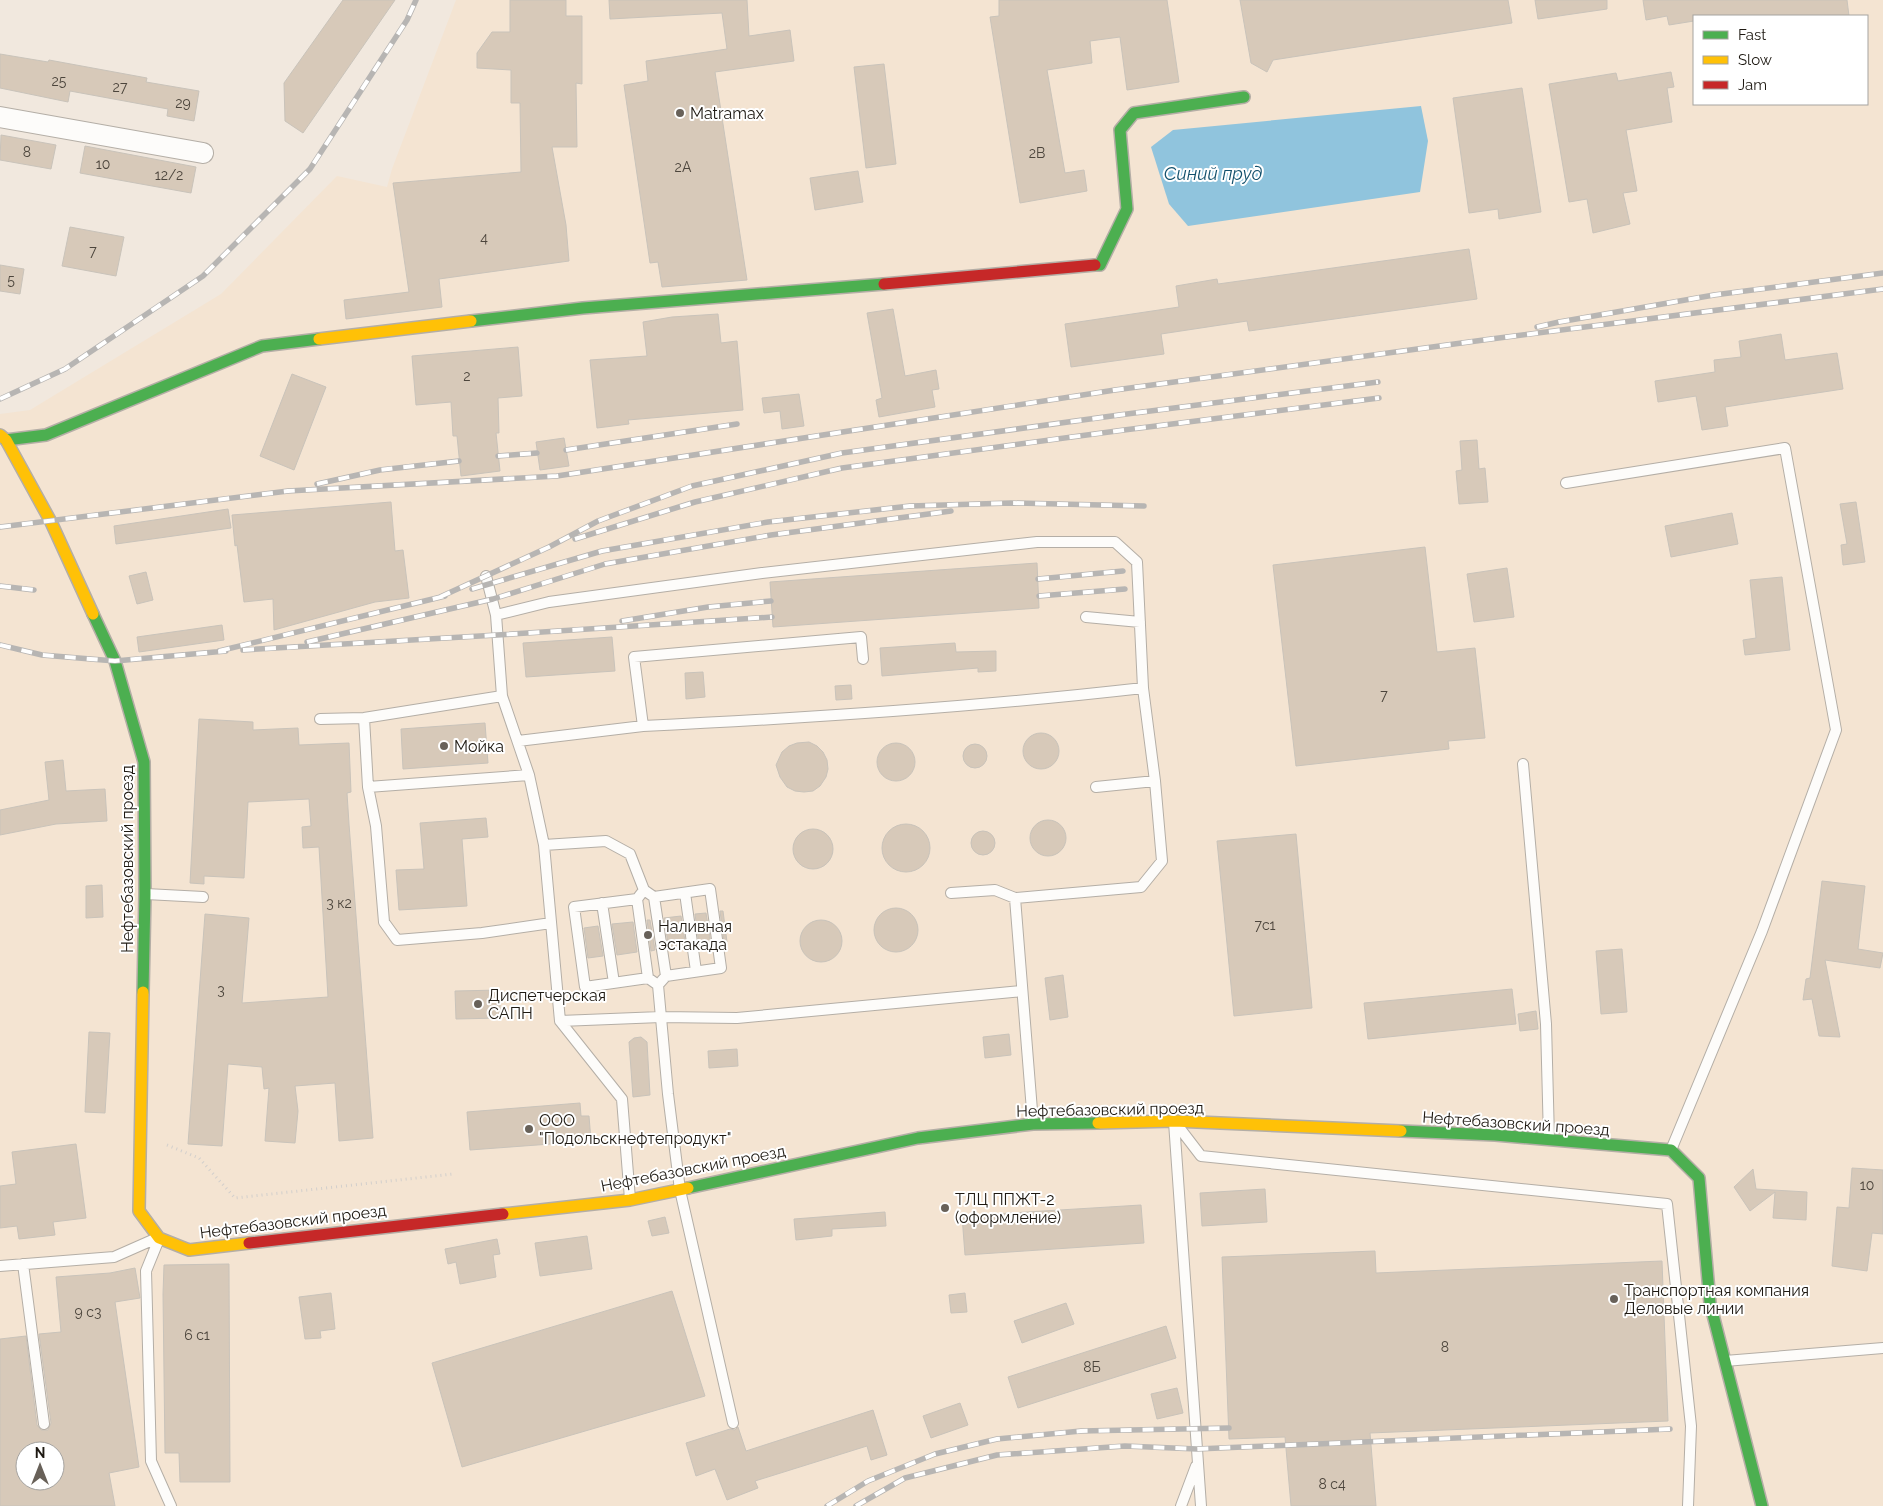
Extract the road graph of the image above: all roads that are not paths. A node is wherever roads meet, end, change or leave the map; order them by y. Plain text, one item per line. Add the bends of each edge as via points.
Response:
1 (1244, 97) dead end
2 (0, 117) edge
3 (202, 153) dead end
4 (3, 438) edge
5 (1566, 483) dead end
6 (486, 576) dead end
7 (496, 614) junction
8 (1086, 617) dead end
9 (1140, 622) junction
10 (863, 659) dead end
11 (1143, 688) junction
12 (502, 696) junction
13 (364, 718) junction
14 (320, 719) dead end
15 (643, 726) junction
16 (518, 741) junction
17 (1523, 764) dead end
18 (529, 775) junction
19 (1156, 781) junction
20 (368, 787) junction
21 (1096, 787) dead end
22 (544, 845) junction
23 (644, 890) junction
24 (684, 893) junction
25 (951, 893) dead end
26 (145, 894) junction
27 (202, 896) dead end
28 (654, 897) junction
29 (1015, 898) junction
30 (637, 899) junction
31 (602, 903) junction
32 (551, 923) junction
33 (696, 971) junction
34 (666, 976) junction
35 (648, 978) junction
36 (614, 983) junction
37 (658, 985) junction
38 (1022, 991) junction
39 (661, 1017) junction
40 (560, 1021) junction
41 (1174, 1121) junction
42 (1033, 1124) junction
43 (1549, 1140) junction
44 (1671, 1150) junction
45 (680, 1190) junction
46 (630, 1200) junction
47 (159, 1238) junction
48 (23, 1264) junction
49 (0, 1266) edge
50 (1883, 1348) edge
51 (1724, 1361) junction
52 (733, 1423) dead end
53 (44, 1424) dead end
54 (1198, 1463) junction
55 (171, 1506) edge
56 (1181, 1506) edge
57 (1201, 1506) edge
58 (1688, 1506) edge
59 (1762, 1506) edge

1 - 4 street via 1134,113 1120,130 1127,209 1100,265 583,308 262,346 46,435
2 - 3 street
4 - 26 street, Нефтебазовский проезд via 51,522 115,661 144,762
5 - 44 lane via 1784,448 1836,730 1762,931
6 - 7 lane
7 - 9 lane via 549,602 762,573 1036,542 1115,542 1137,562
7 - 12 lane
8 - 9 lane
9 - 11 lane
10 - 15 lane via 861,637 634,657
11 - 15 lane via 1043,699
11 - 19 lane
12 - 13 lane
12 - 16 lane
13 - 14 lane
13 - 20 lane
15 - 16 lane
16 - 18 lane
17 - 43 lane via 1546,1024
18 - 20 lane
18 - 22 lane
19 - 21 lane
19 - 29 lane via 1162,861 1141,887
20 - 32 lane via 376,826 384,922 397,940
22 - 23 lane via 606,841 630,854
22 - 32 lane
23 - 28 lane
23 - 30 lane
24 - 28 lane
24 - 33 lane
24 - 33 lane via 710,890 721,968
25 - 29 lane via 995,890
26 - 27 lane
26 - 47 street, Нефтебазовский проезд via 139,1210
28 - 34 lane
29 - 38 lane
30 - 31 lane
30 - 35 lane
31 - 36 lane
31 - 36 lane via 574,907 585,987
32 - 40 lane
33 - 34 lane
34 - 37 lane
35 - 36 lane
35 - 37 lane
37 - 39 lane
38 - 39 lane via 737,1018
38 - 42 lane
39 - 40 lane
39 - 45 lane
40 - 46 lane via 622,1099
41 - 42 street, Нефтебазовский проезд
41 - 43 street, Нефтебазовский проезд
41 - 54 lane
41 - 58 lane via 1201,1156 1667,1204 1691,1426
42 - 45 street, Нефтебазовский проезд via 918,1138
43 - 44 street, Нефтебазовский проезд
44 - 51 street via 1699,1178 1710,1304
45 - 46 street, Нефтебазовский проезд
45 - 52 lane
46 - 47 street, Нефтебазовский проезд via 189,1250
47 - 48 lane via 114,1257
47 - 55 lane via 146,1272 151,1461
48 - 49 lane
48 - 53 lane
50 - 51 lane
51 - 59 street
54 - 56 lane
54 - 57 lane

